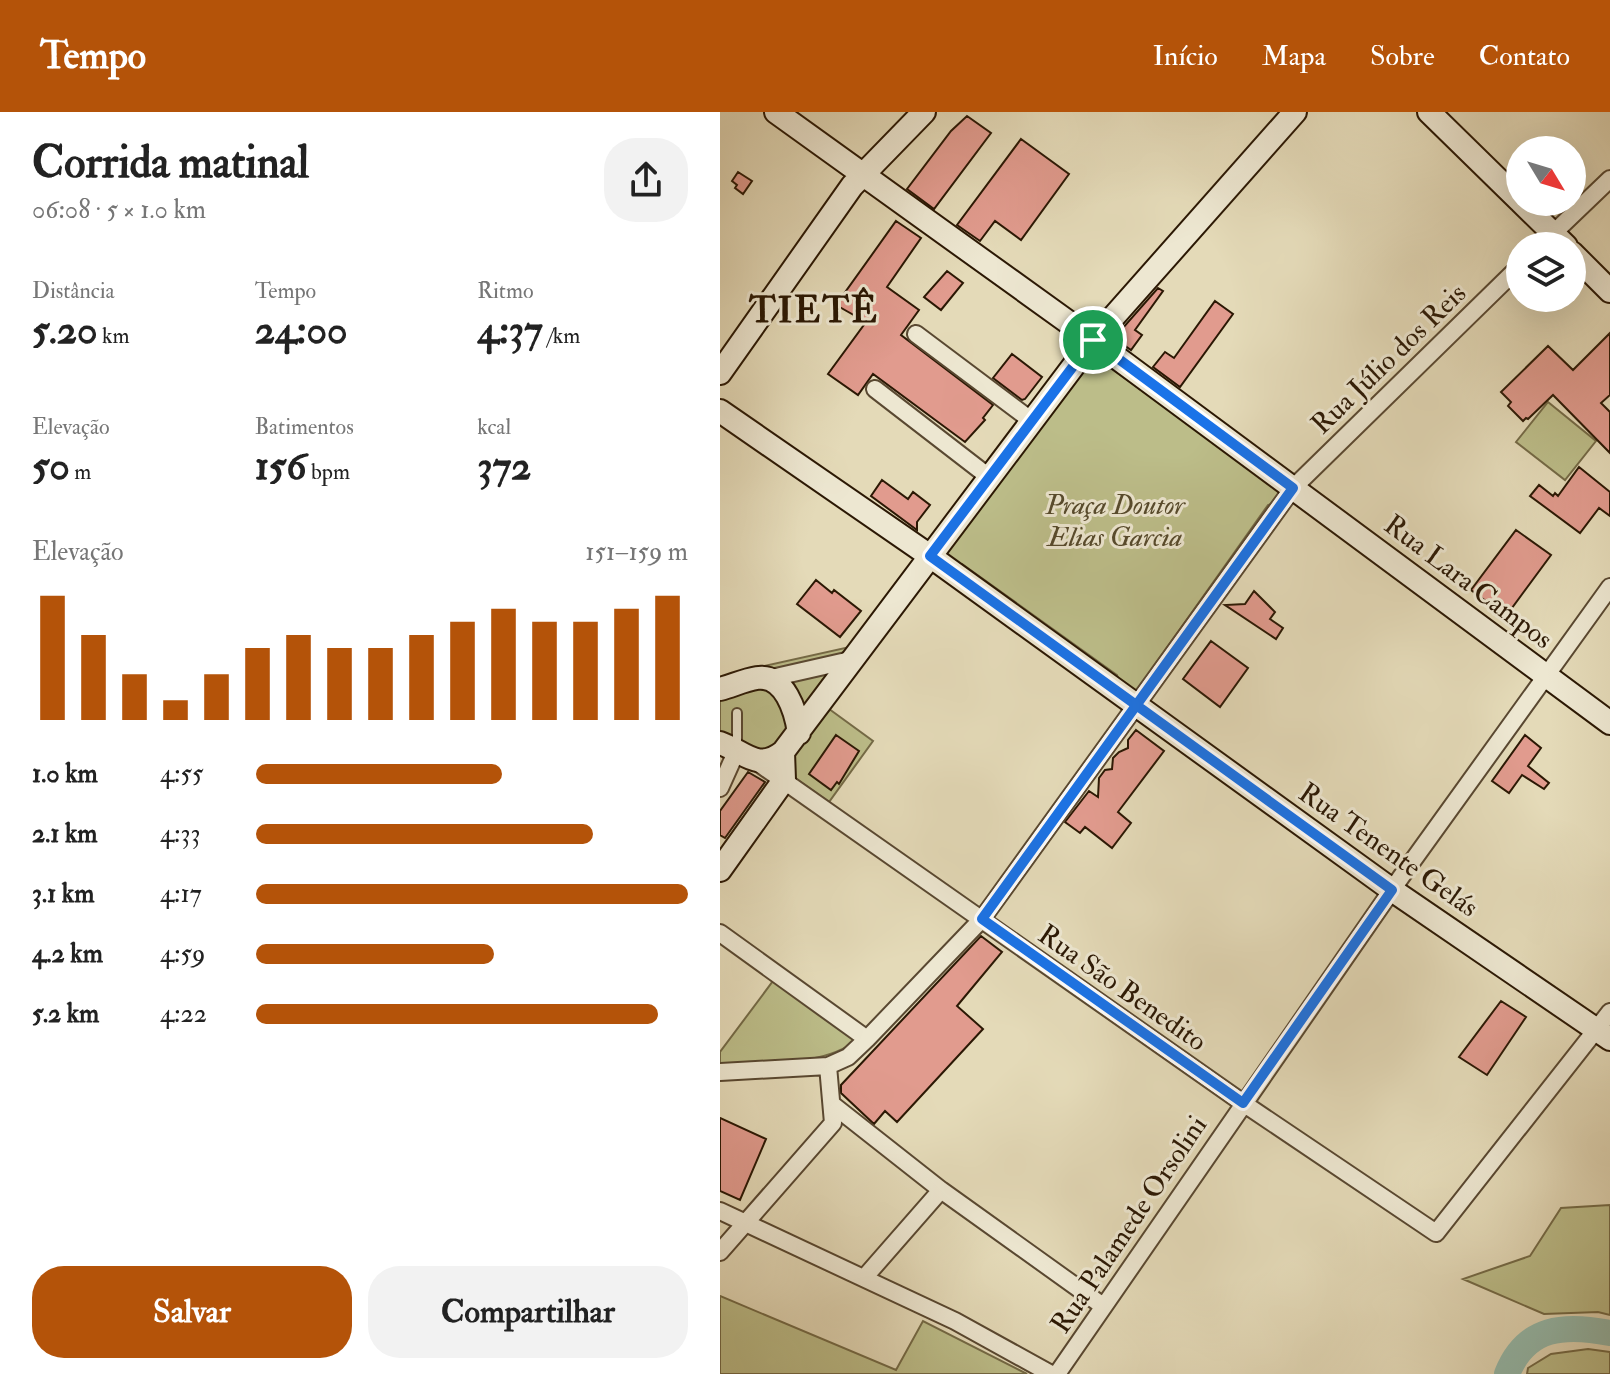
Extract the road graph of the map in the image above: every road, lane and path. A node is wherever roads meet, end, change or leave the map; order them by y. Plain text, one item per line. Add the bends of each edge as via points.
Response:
1 (776, 112) edge
2 (924, 112) edge
3 (1295, 112) edge
4 (1429, 112) edge
5 (862, 174) junction
6 (1610, 179) edge
7 (1506, 187) edge
8 (1532, 216) edge
9 (1545, 232) edge
10 (1562, 232) edge
11 (1586, 267) edge
12 (1506, 280) edge
13 (1610, 291) edge
14 (916, 334) dead end
15 (1093, 340) junction
16 (720, 373) edge
17 (875, 389) dead end
18 (720, 411) edge
19 (1032, 421) junction
20 (989, 477) junction
21 (1293, 488) junction
22 (930, 556) junction
23 (1610, 587) edge
24 (855, 659) junction
25 (1545, 675) junction
26 (767, 679) junction
27 (721, 691) edge
28 (1136, 705) junction
29 (737, 713) dead end
30 (1610, 723) edge
31 (799, 733) junction
32 (733, 746) edge
33 (783, 752) junction
34 (784, 780) junction
35 (720, 788) edge
36 (720, 870) edge
37 (1392, 890) junction
38 (982, 919) junction
39 (720, 933) edge
40 (1606, 1027) edge
41 (867, 1039) junction
42 (828, 1066) junction
43 (720, 1072) edge
44 (1243, 1103) junction
45 (833, 1105) junction
46 (941, 1190) junction
47 (720, 1211) edge
48 (745, 1223) junction
49 (720, 1252) edge
50 (864, 1278) junction
51 (1103, 1306) junction
52 (1054, 1374) edge

1 - 5 street
2 - 5 street
3 - 15 street
4 - 7 street
5 - 15 street
5 - 16 street
6 - 10 street
8 - 9 street
11 - 13 street
12 - 21 street, Rua Júlio dos Reis
14 - 19 street
15 - 19 street
15 - 21 street
17 - 20 street
18 - 22 street
19 - 20 street
20 - 22 street
21 - 25 street, Rua Lara Campos
21 - 28 street
22 - 24 street
22 - 28 street
23 - 25 street, Rua Palamede Orsolini
24 - 26 street
24 - 31 street
25 - 30 street, Rua Lara Campos
25 - 37 street, Rua Palamede Orsolini
26 - 27 street
26 - 31 street via 792,704
28 - 37 street, Rua Tenente Gelás
28 - 38 street
29 - 32 lane
31 - 33 street
32 - 33 street via 775,759
32 - 34 street, Rua São Benedito
32 - 35 street
33 - 34 street
34 - 36 street
34 - 38 street, Rua São Benedito
37 - 40 street, Rua Tenente Gelás
37 - 44 street, Rua Palamede Orsolini
38 - 41 street
38 - 44 street, Rua São Benedito
39 - 41 street
40 - 44 street, Rua São Benedito via 1436,1233
41 - 42 street
42 - 43 street
42 - 45 street
44 - 51 street, Rua Palamede Orsolini
45 - 46 street
45 - 48 street via 833,1123 826,1133
46 - 50 street
46 - 51 street
47 - 48 street
48 - 49 street
48 - 50 street
50 - 52 street
51 - 52 street, Rua Palamede Orsolini

